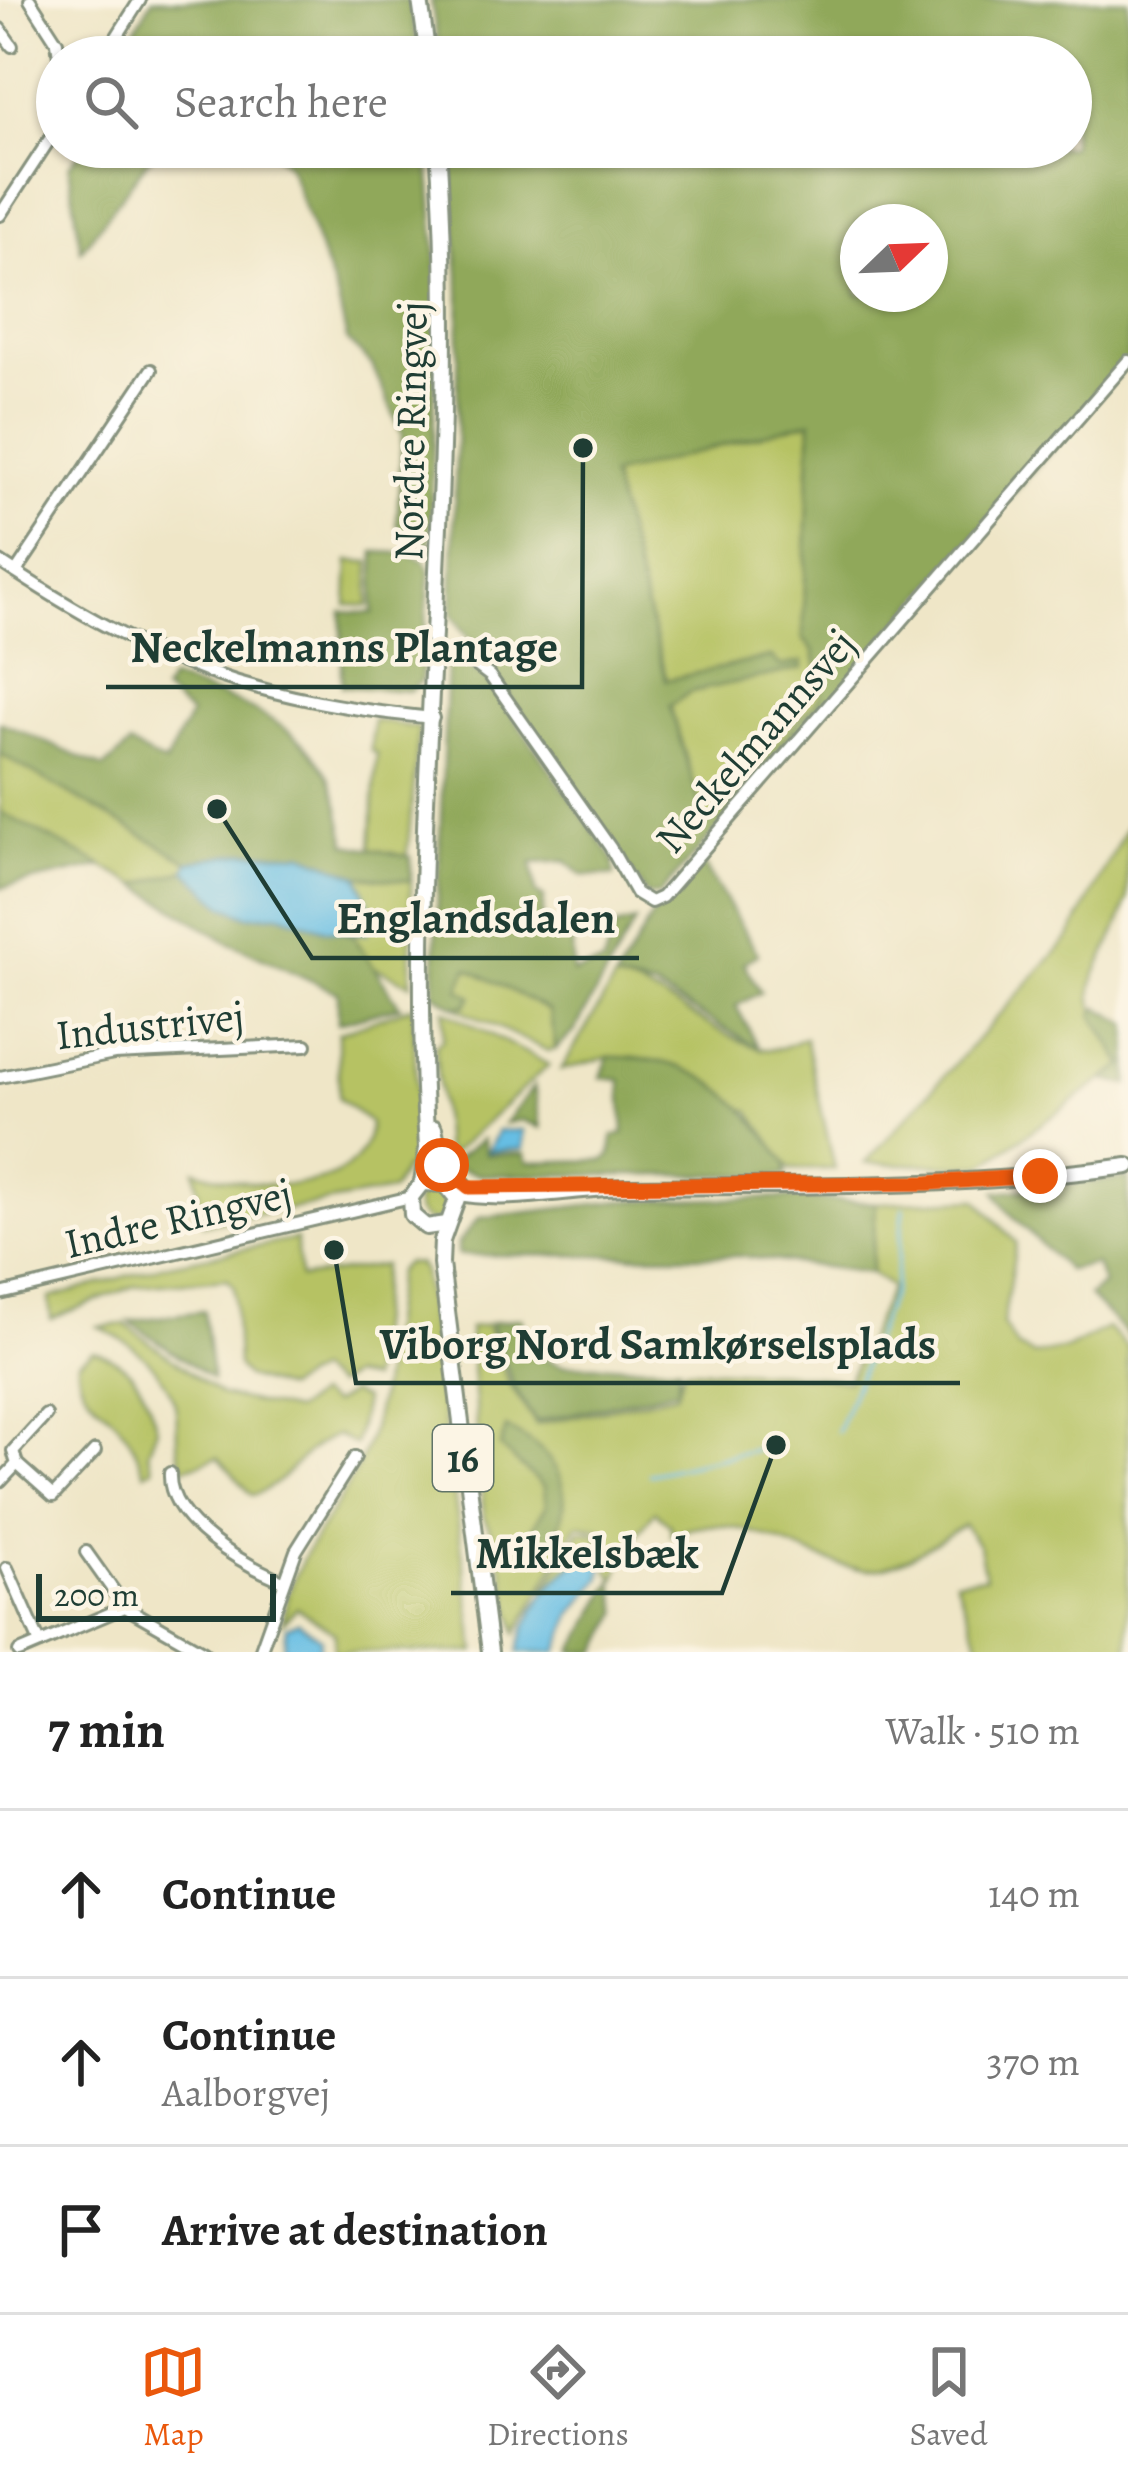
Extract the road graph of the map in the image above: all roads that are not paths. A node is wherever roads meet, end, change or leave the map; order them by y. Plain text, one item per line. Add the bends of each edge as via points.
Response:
1 (30, 0) edge
2 (140, 0) edge
3 (420, 0) edge
4 (0, 29) edge
5 (53, 36) edge
6 (117, 36) edge
7 (425, 36) edge
8 (12, 46) dead end
9 (36, 160) edge
10 (439, 168) edge
11 (0, 215) edge
12 (1128, 361) edge
13 (151, 370) dead end
14 (0, 562) edge
15 (16, 572) junction
16 (436, 657) junction
17 (434, 718) junction
18 (306, 1045) dead end
19 (423, 1046) junction
20 (0, 1077) edge
21 (427, 1148) junction
22 (1128, 1166) edge
23 (440, 1181) junction
24 (422, 1183) junction
25 (597, 1188) junction
26 (454, 1192) junction
27 (411, 1197) junction
28 (493, 1197) junction
29 (372, 1209) junction
30 (412, 1215) junction
31 (452, 1218) junction
32 (426, 1227) junction
33 (441, 1264) junction
34 (0, 1294) edge
35 (46, 1415) dead end
36 (95, 1451) dead end
37 (355, 1456) dead end
38 (16, 1464) junction
39 (170, 1473) dead end
40 (0, 1482) edge
41 (86, 1552) dead end
42 (7, 1568) dead end
43 (283, 1581) junction
44 (125, 1607) junction
45 (40, 1643) junction
46 (19, 1652) edge
47 (204, 1652) edge
48 (260, 1652) edge
49 (490, 1652) edge

1 - 5 street
2 - 6 street
3 - 7 main road
4 - 8 street
9 - 11 street
10 - 16 main road, Nordre Ringvej via 448,363
12 - 16 street, Neckelmannsvej via 651,902 636,893 490,676 470,660
13 - 15 street
14 - 15 street
15 - 17 street via 138,644 243,687 307,704
16 - 17 main road, Nordre Ringvej
17 - 19 main road, Nordre Ringvej
18 - 20 street, Industrivej via 114,1054
19 - 21 main road, Nordre Ringvej
19 - 25 main road via 439,1156 457,1182
21 - 23 main road, Nordre Ringvej
21 - 24 main road, Nordre Ringvej
22 - 25 main road via 928,1183
23 - 24 main road
23 - 26 main road
24 - 27 main road
25 - 28 main road
26 - 28 main road
26 - 31 main road
27 - 29 street, Indre Ringvej
27 - 30 main road
28 - 31 main road
29 - 30 street, Indre Ringvej
29 - 34 street, Indre Ringvej
30 - 32 main road
31 - 32 main road
31 - 33 main road, 16
32 - 33 main road, 16
33 - 49 main road, 16
35 - 38 street via 14,1451
36 - 38 street via 53,1496
37 - 43 street
38 - 40 street
39 - 43 street via 183,1508 203,1531
41 - 44 street
42 - 45 street
43 - 48 street
44 - 45 street
44 - 47 street
45 - 46 street

